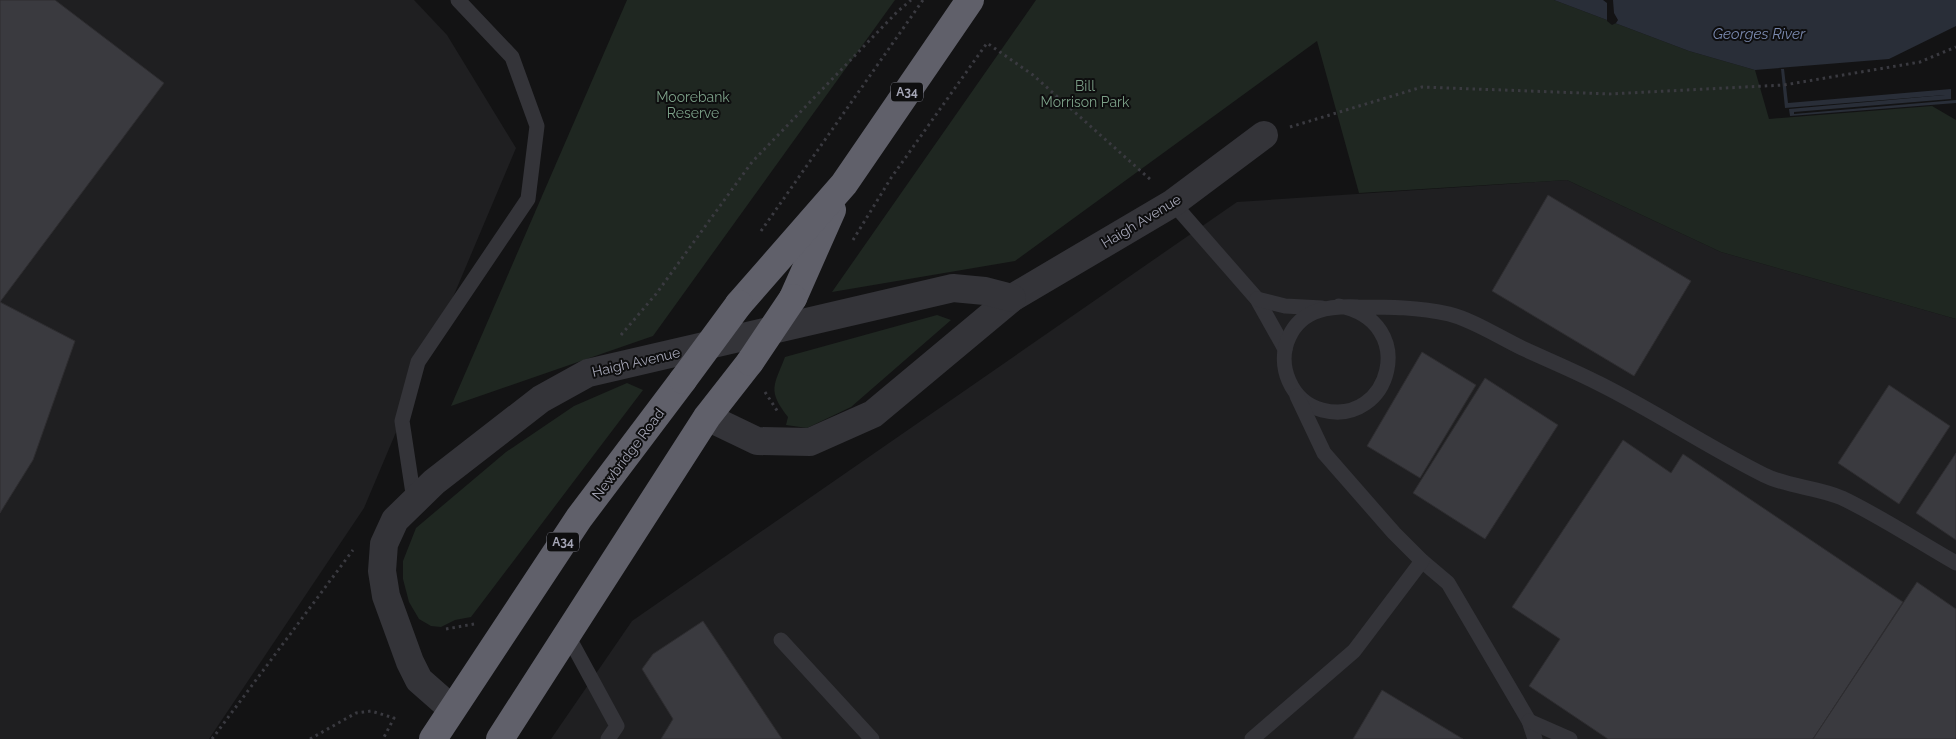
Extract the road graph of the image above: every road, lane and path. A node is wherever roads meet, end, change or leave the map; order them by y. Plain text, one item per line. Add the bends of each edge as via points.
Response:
1 (458, 0) edge
2 (911, 0) edge
3 (923, 0) edge
4 (970, 0) edge
5 (1956, 47) edge
6 (1264, 135) joint
7 (844, 184) junction
8 (1173, 203) junction
9 (759, 234) dead end
10 (851, 243) dead end
11 (1012, 298) junction
12 (1257, 299) junction
13 (1331, 307) junction
14 (616, 341) dead end
15 (1285, 349) junction
16 (768, 384) dead end
17 (1296, 392) junction
18 (780, 415) dead end
19 (707, 417) junction
20 (414, 500) junction
21 (1422, 561) junction
22 (1956, 563) edge
23 (567, 634) junction
24 (781, 640) dead end
25 (452, 710) junction
26 (1529, 721) junction
27 (310, 739) edge
28 (383, 739) edge
29 (432, 739) edge
30 (500, 739) edge
31 (608, 739) edge
32 (872, 739) edge
33 (1252, 739) edge
34 (1535, 739) edge
35 (1570, 739) edge

1 - 20 lane via 512,57 537,126 528,199 418,362 402,421
2 - 14 path via 752,162 656,294
3 - 9 path
4 - 7 highway, Newbridge Road / A34
5 - 6 path via 1920,62 1784,85 1609,94 1422,88
6 - 8 street, Haigh Avenue
7 - 19 highway, Newbridge Road / A34, bridge via 793,298 750,362
7 - 25 highway, Newbridge Road / A34, bridge via 739,304 579,518
8 - 10 path via 1148,176 1040,81 987,43 891,178
8 - 11 street, Haigh Avenue
8 - 12 lane
11 - 19 street, Haigh Avenue via 872,414 810,442 757,441
11 - 20 street, Haigh Avenue via 953,288 588,373 541,399
12 - 13 lane via 1285,306
12 - 15 lane
13 - 15 lane via 1310,314 1298,323
13 - 17 lane via 1353,309 1377,325 1388,352 1384,381 1364,404 1335,412 1320,410 1306,403
13 - 22 lane via 1412,307 1452,315 1601,384 1767,477 1840,497
15 - 17 lane via 1284,364
16 - 18 path via 765,393
17 - 21 lane via 1324,453
19 - 23 highway, Newbridge Road / A34
20 - 25 street, Haigh Avenue via 396,520 384,544 382,571 386,596 419,680
21 - 26 lane via 1448,583
21 - 33 lane via 1354,651
23 - 30 highway, Newbridge Road / A34
23 - 31 lane via 617,726
24 - 32 lane
25 - 29 highway, Newbridge Road / A34
26 - 34 lane
26 - 35 lane
27 - 28 path via 356,713 371,711 394,718

